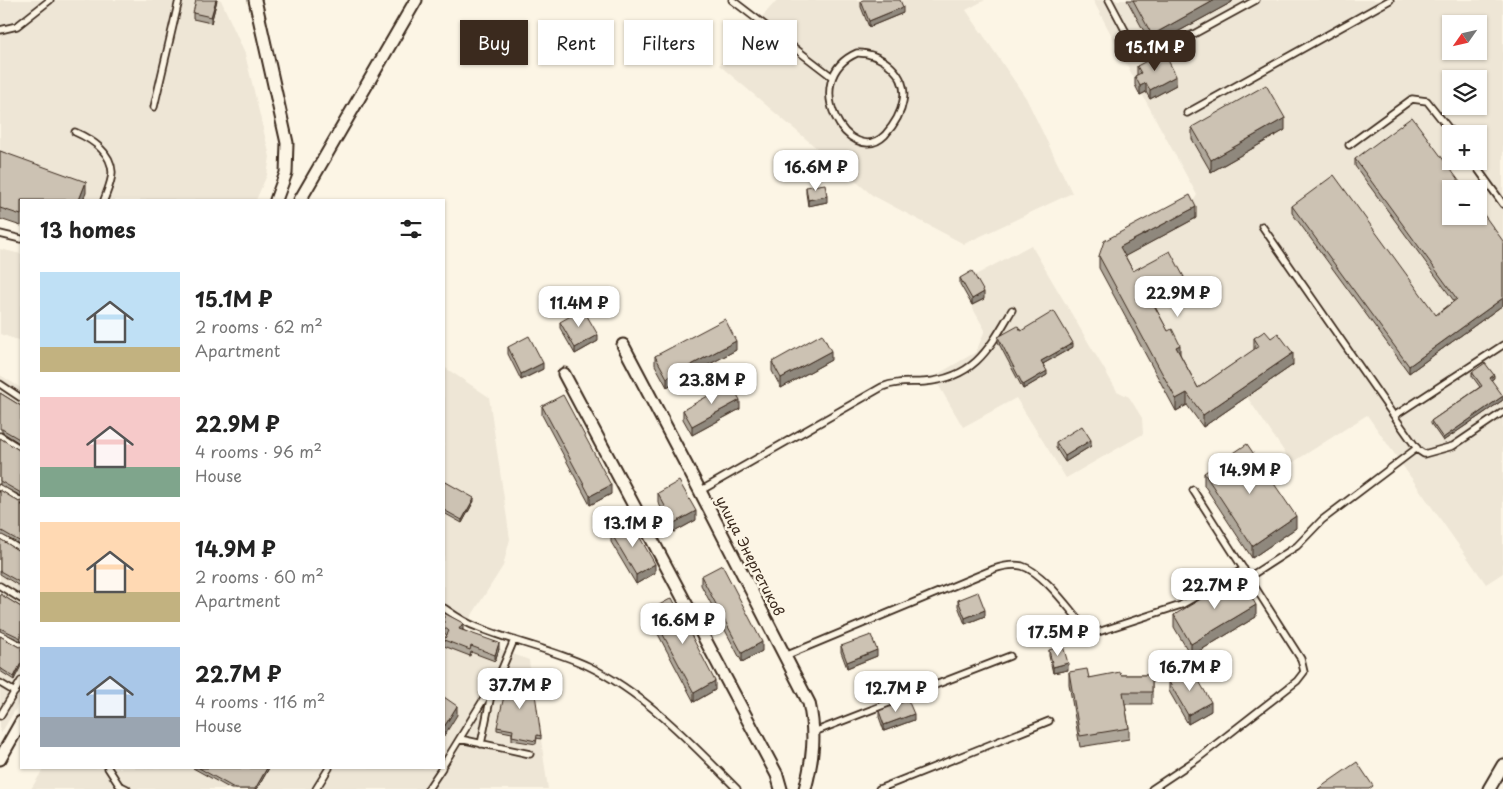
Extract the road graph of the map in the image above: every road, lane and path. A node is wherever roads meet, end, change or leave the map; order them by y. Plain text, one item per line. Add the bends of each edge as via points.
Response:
1 (50, 0) edge
2 (179, 0) edge
3 (255, 0) edge
4 (416, 0) edge
5 (732, 0) edge
6 (1109, 0) edge
7 (1256, 0) edge
8 (1390, 0) edge
9 (0, 30) edge
10 (831, 76) junction
11 (154, 107) dead end
12 (1187, 113) dead end
13 (1446, 125) edge
14 (75, 132) dead end
15 (1349, 145) dead end
16 (1478, 170) edge
17 (104, 199) edge
18 (276, 199) edge
19 (301, 199) edge
20 (1503, 204) edge
21 (1262, 226) dead end
22 (0, 234) edge
23 (20, 239) edge
24 (1012, 310) dead end
25 (622, 345) dead end
26 (1503, 345) edge
27 (564, 374) dead end
28 (0, 384) edge
29 (20, 397) edge
30 (1503, 412) edge
31 (1394, 416) junction
32 (0, 436) edge
33 (20, 448) edge
34 (1417, 448) junction
35 (0, 488) edge
36 (1193, 490) dead end
37 (700, 491) junction
38 (20, 500) edge
39 (0, 537) edge
40 (20, 549) edge
41 (1244, 569) junction
42 (1248, 576) junction
43 (0, 586) edge
44 (20, 598) edge
45 (445, 609) edge
46 (0, 634) edge
47 (514, 640) junction
48 (20, 645) edge
49 (785, 656) junction
50 (1010, 656) dead end
51 (0, 683) edge
52 (20, 683) edge
53 (493, 685) junction
54 (15, 692) junction
55 (0, 716) edge
56 (1049, 721) dead end
57 (20, 724) edge
58 (814, 732) junction
59 (460, 739) junction
60 (480, 744) junction
61 (530, 754) dead end
62 (0, 759) edge
63 (445, 762) edge
64 (1503, 765) edge
65 (109, 769) edge
66 (328, 769) edge
67 (441, 769) edge
68 (127, 789) edge
69 (316, 789) edge
70 (428, 789) edge
71 (737, 789) edge
72 (781, 789) edge
73 (805, 789) edge
74 (879, 789) edge
75 (1152, 789) edge
76 (1489, 789) edge

1 - 9 lane via 18,26
2 - 11 lane
3 - 18 street via 288,143 286,173
4 - 19 street
5 - 10 lane
6 - 7 lane via 1135,49 1146,56 1159,53
8 - 12 lane
10 - 10 lane via 841,62 857,53 873,54 891,68 904,88 904,98 897,120 882,138 863,143 843,131 831,108
13 - 15 lane via 1427,101 1412,99
14 - 17 lane via 95,142 110,163 112,172
16 - 20 lane
21 - 31 lane
22 - 23 lane
24 - 37 lane via 989,348 972,365 938,380 895,382 882,387
25 - 37 street, улица Энергетиков
26 - 31 lane
27 - 72 street via 777,775
28 - 29 lane
30 - 34 lane via 1445,450 1424,454
31 - 34 lane
32 - 33 lane
34 - 42 lane via 1322,520 1296,546
35 - 38 lane
36 - 41 lane
37 - 49 street, улица Энергетиков
39 - 40 lane
41 - 42 lane
41 - 49 lane via 1181,605 1098,632 1084,626 1034,572 1010,565
42 - 75 lane via 1301,659 1304,672 1297,681 1197,759
43 - 44 lane
45 - 47 lane via 472,625
46 - 48 lane
47 - 53 lane
47 - 71 lane via 580,663 627,689 685,738
49 - 58 street, улица Энергетиков via 809,703
50 - 58 lane
51 - 54 lane
52 - 54 lane
53 - 59 lane
53 - 60 lane
54 - 55 lane
56 - 74 lane
57 - 62 street
58 - 73 street, улица Энергетиков via 814,751
59 - 60 lane
59 - 63 lane
60 - 61 lane
64 - 76 street
65 - 68 lane via 119,785
66 - 69 lane
67 - 70 lane

